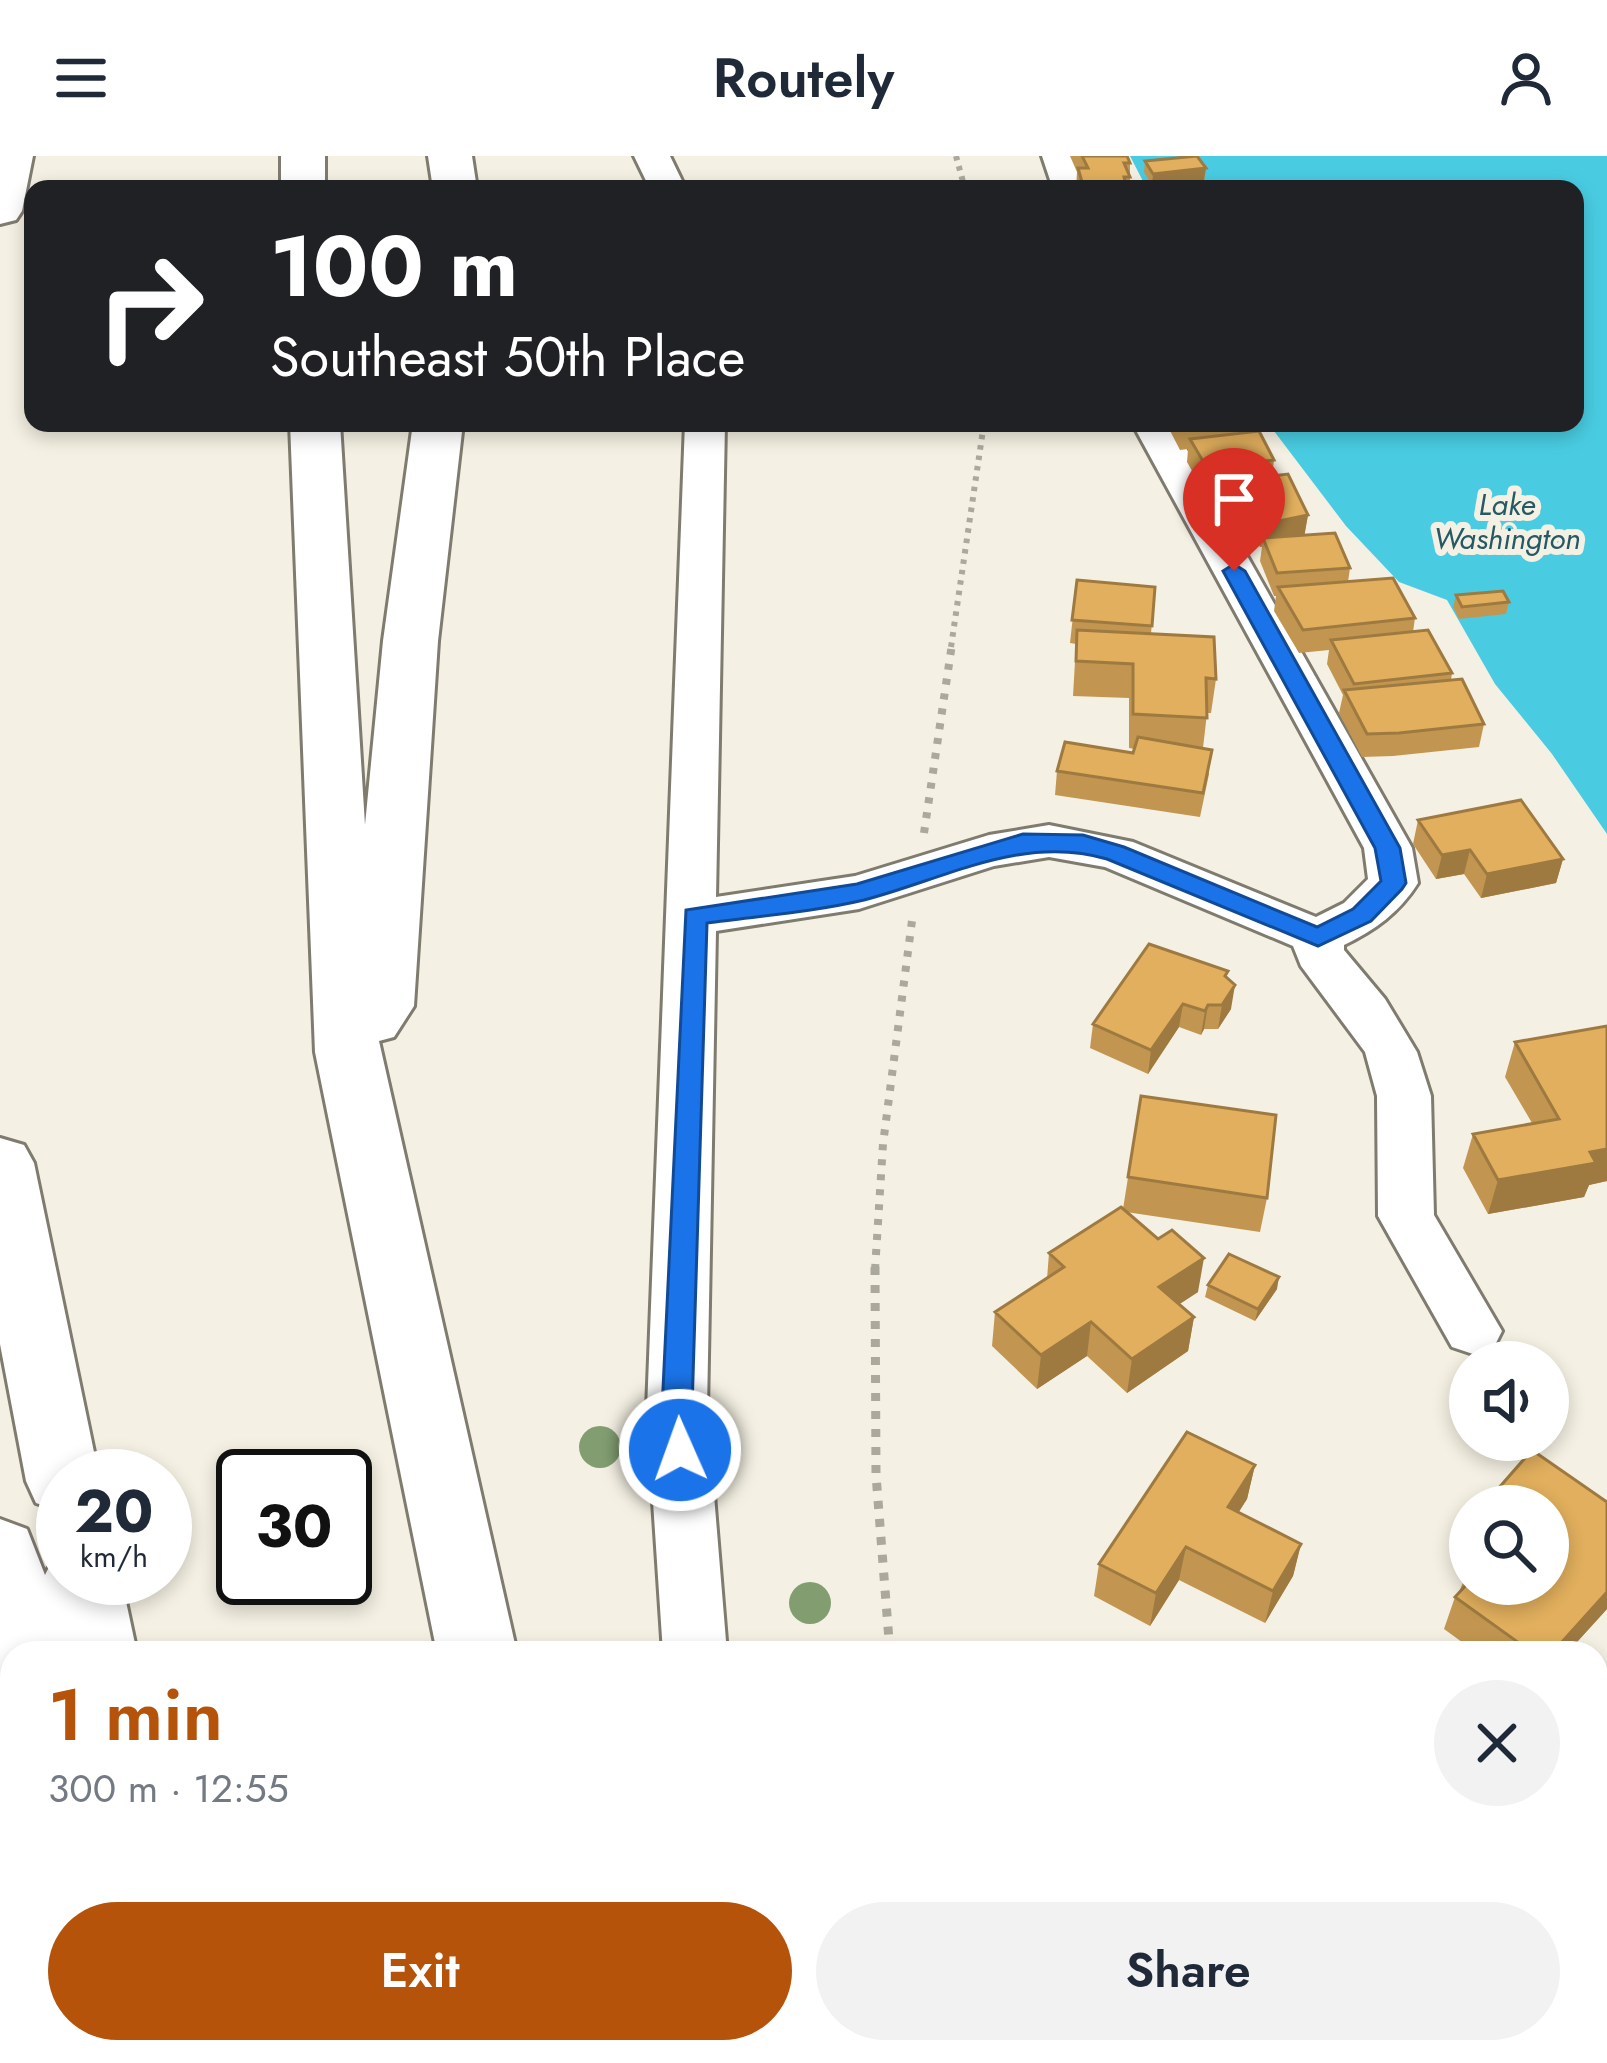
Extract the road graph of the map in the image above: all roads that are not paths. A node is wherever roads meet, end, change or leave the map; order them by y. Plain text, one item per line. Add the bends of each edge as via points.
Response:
1 (10, 156) edge
2 (0, 212) edge
3 (315, 432) edge
4 (437, 432) edge
5 (706, 432) edge
6 (1157, 432) edge
7 (694, 916) junction
8 (1318, 937) junction
9 (346, 1052) junction
10 (0, 1163) edge
11 (1473, 1331) dead end
12 (57, 1449) edge
13 (0, 1552) edge
14 (87, 1605) edge
15 (24, 1641) edge
16 (95, 1641) edge
17 (474, 1641) edge
18 (694, 1641) edge

1 - 2 highway
3 - 9 highway
4 - 9 highway via 415,580 382,1006
5 - 7 street
6 - 8 street via 1388,848 1394,883 1382,899
7 - 8 street via 859,892 1023,842 1083,844
7 - 18 street via 677,1410
8 - 11 street via 1319,953 1390,1052 1404,1096 1406,1216
9 - 17 highway
10 - 12 highway
13 - 15 highway
14 - 16 highway

